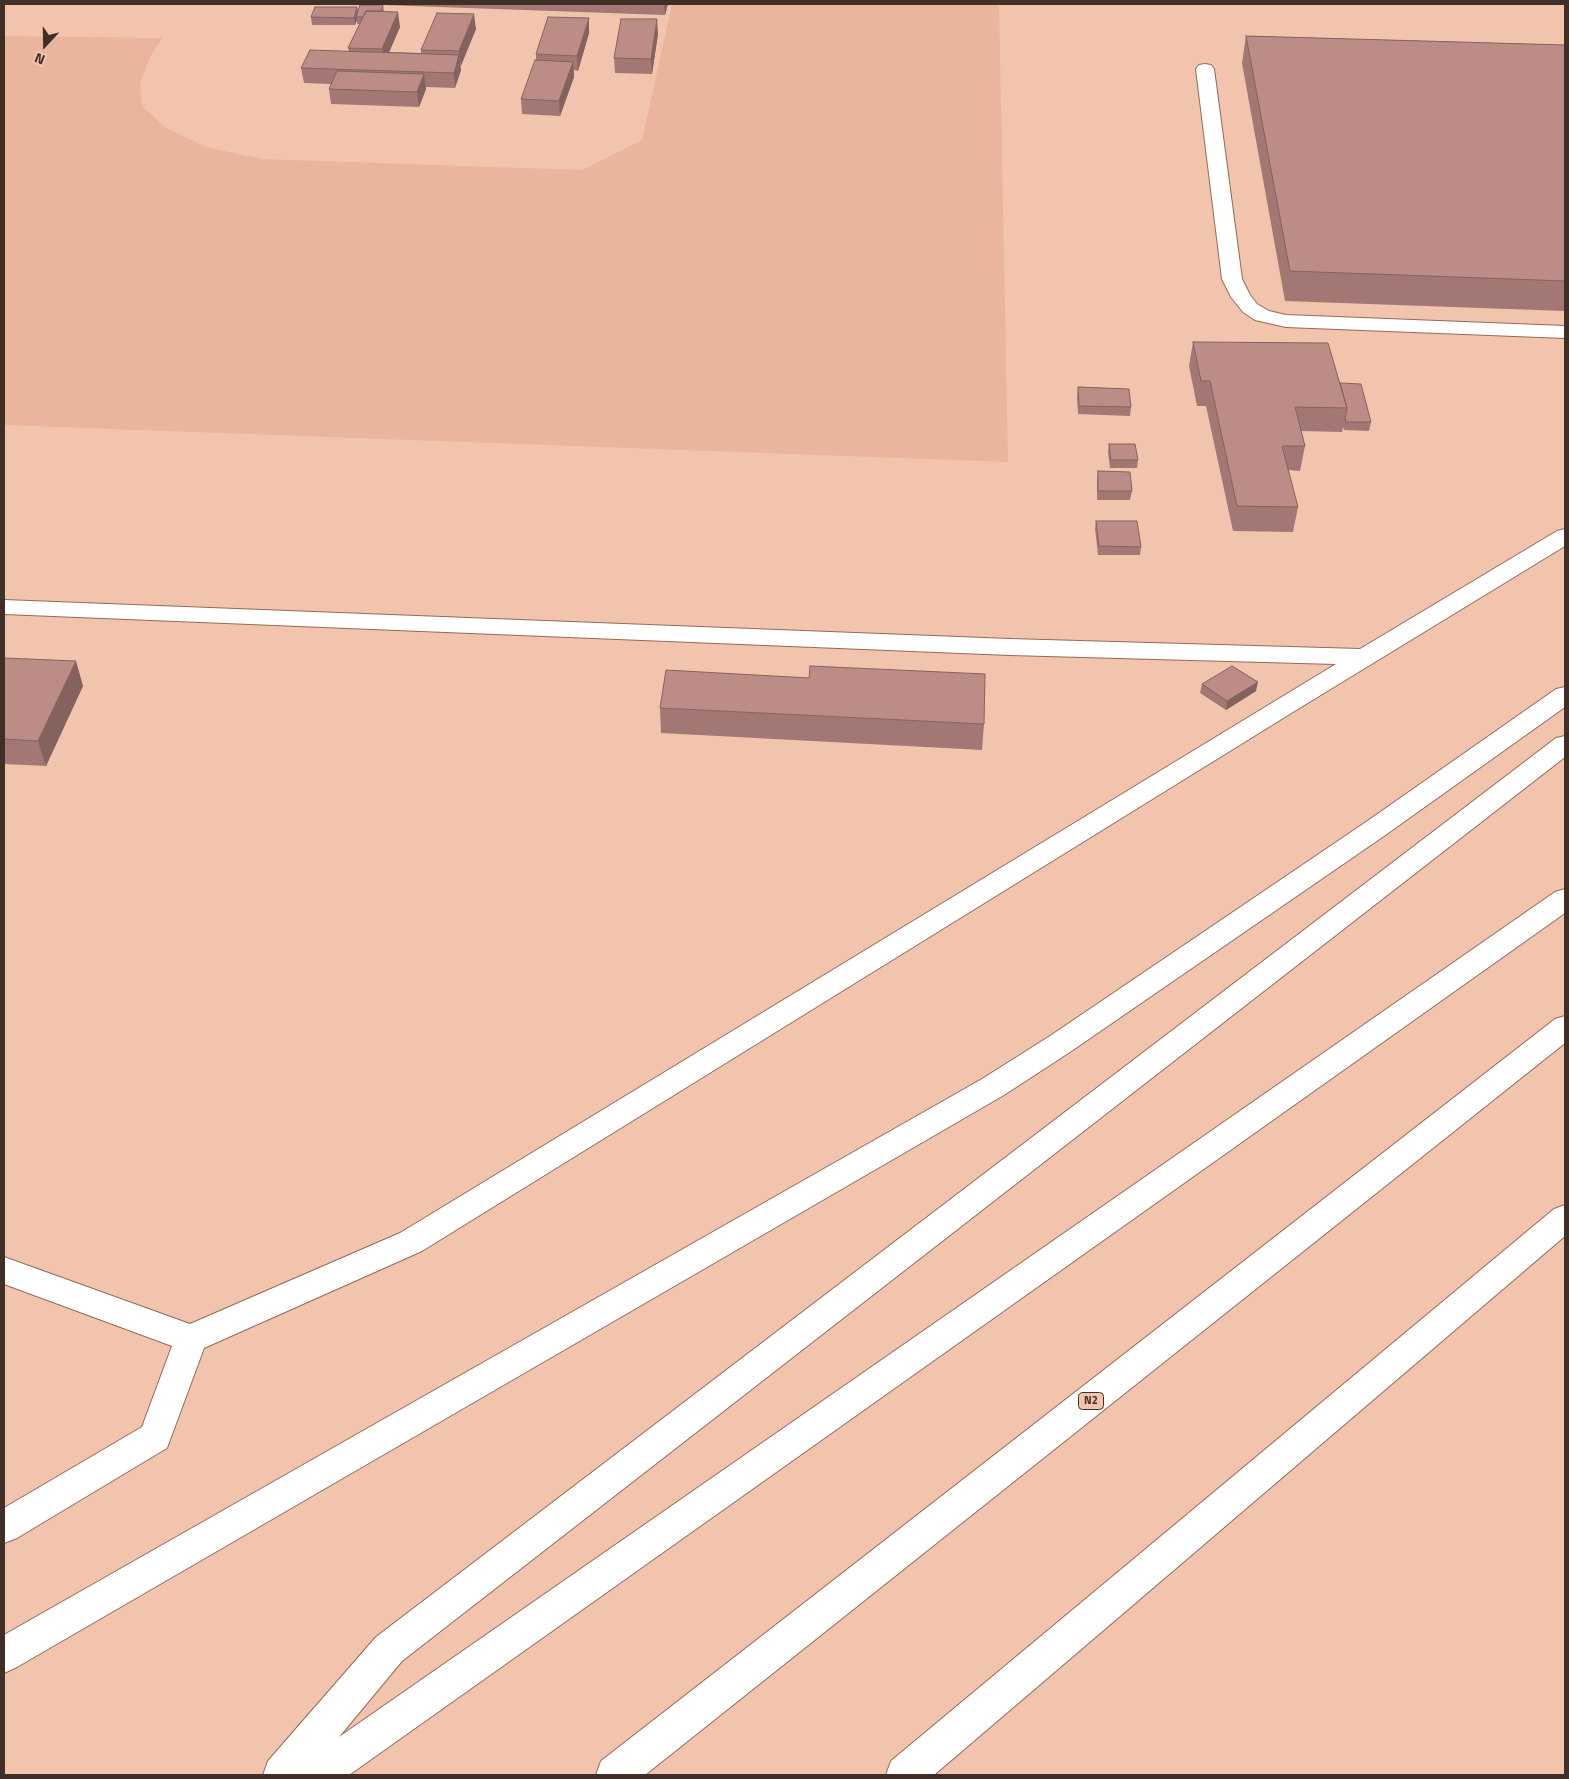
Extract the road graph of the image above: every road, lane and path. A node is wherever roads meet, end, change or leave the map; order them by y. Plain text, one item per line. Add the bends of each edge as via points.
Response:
1 (1205, 69) dead end
2 (1565, 332) edge
3 (1565, 536) edge
4 (4, 607) edge
5 (1365, 657) junction
6 (1565, 695) edge
7 (1565, 744) edge
8 (1565, 899) edge
9 (1565, 1027) edge
10 (1565, 1218) edge
11 (4, 1270) edge
12 (191, 1339) junction
13 (4, 1527) edge
14 (4, 1655) edge
15 (282, 1775) edge
16 (317, 1775) edge
17 (615, 1775) edge
18 (905, 1775) edge

1 - 2 main road via 1232,279 1250,308 1262,316 1286,321
3 - 5 main road
4 - 5 main road via 1010,647
5 - 12 main road via 411,1242
6 - 14 main road via 1375,829 993,1087
7 - 15 main road via 389,1649
8 - 16 main road
9 - 17 main road, N2
10 - 18 main road
11 - 12 main road
12 - 13 main road via 155,1437

